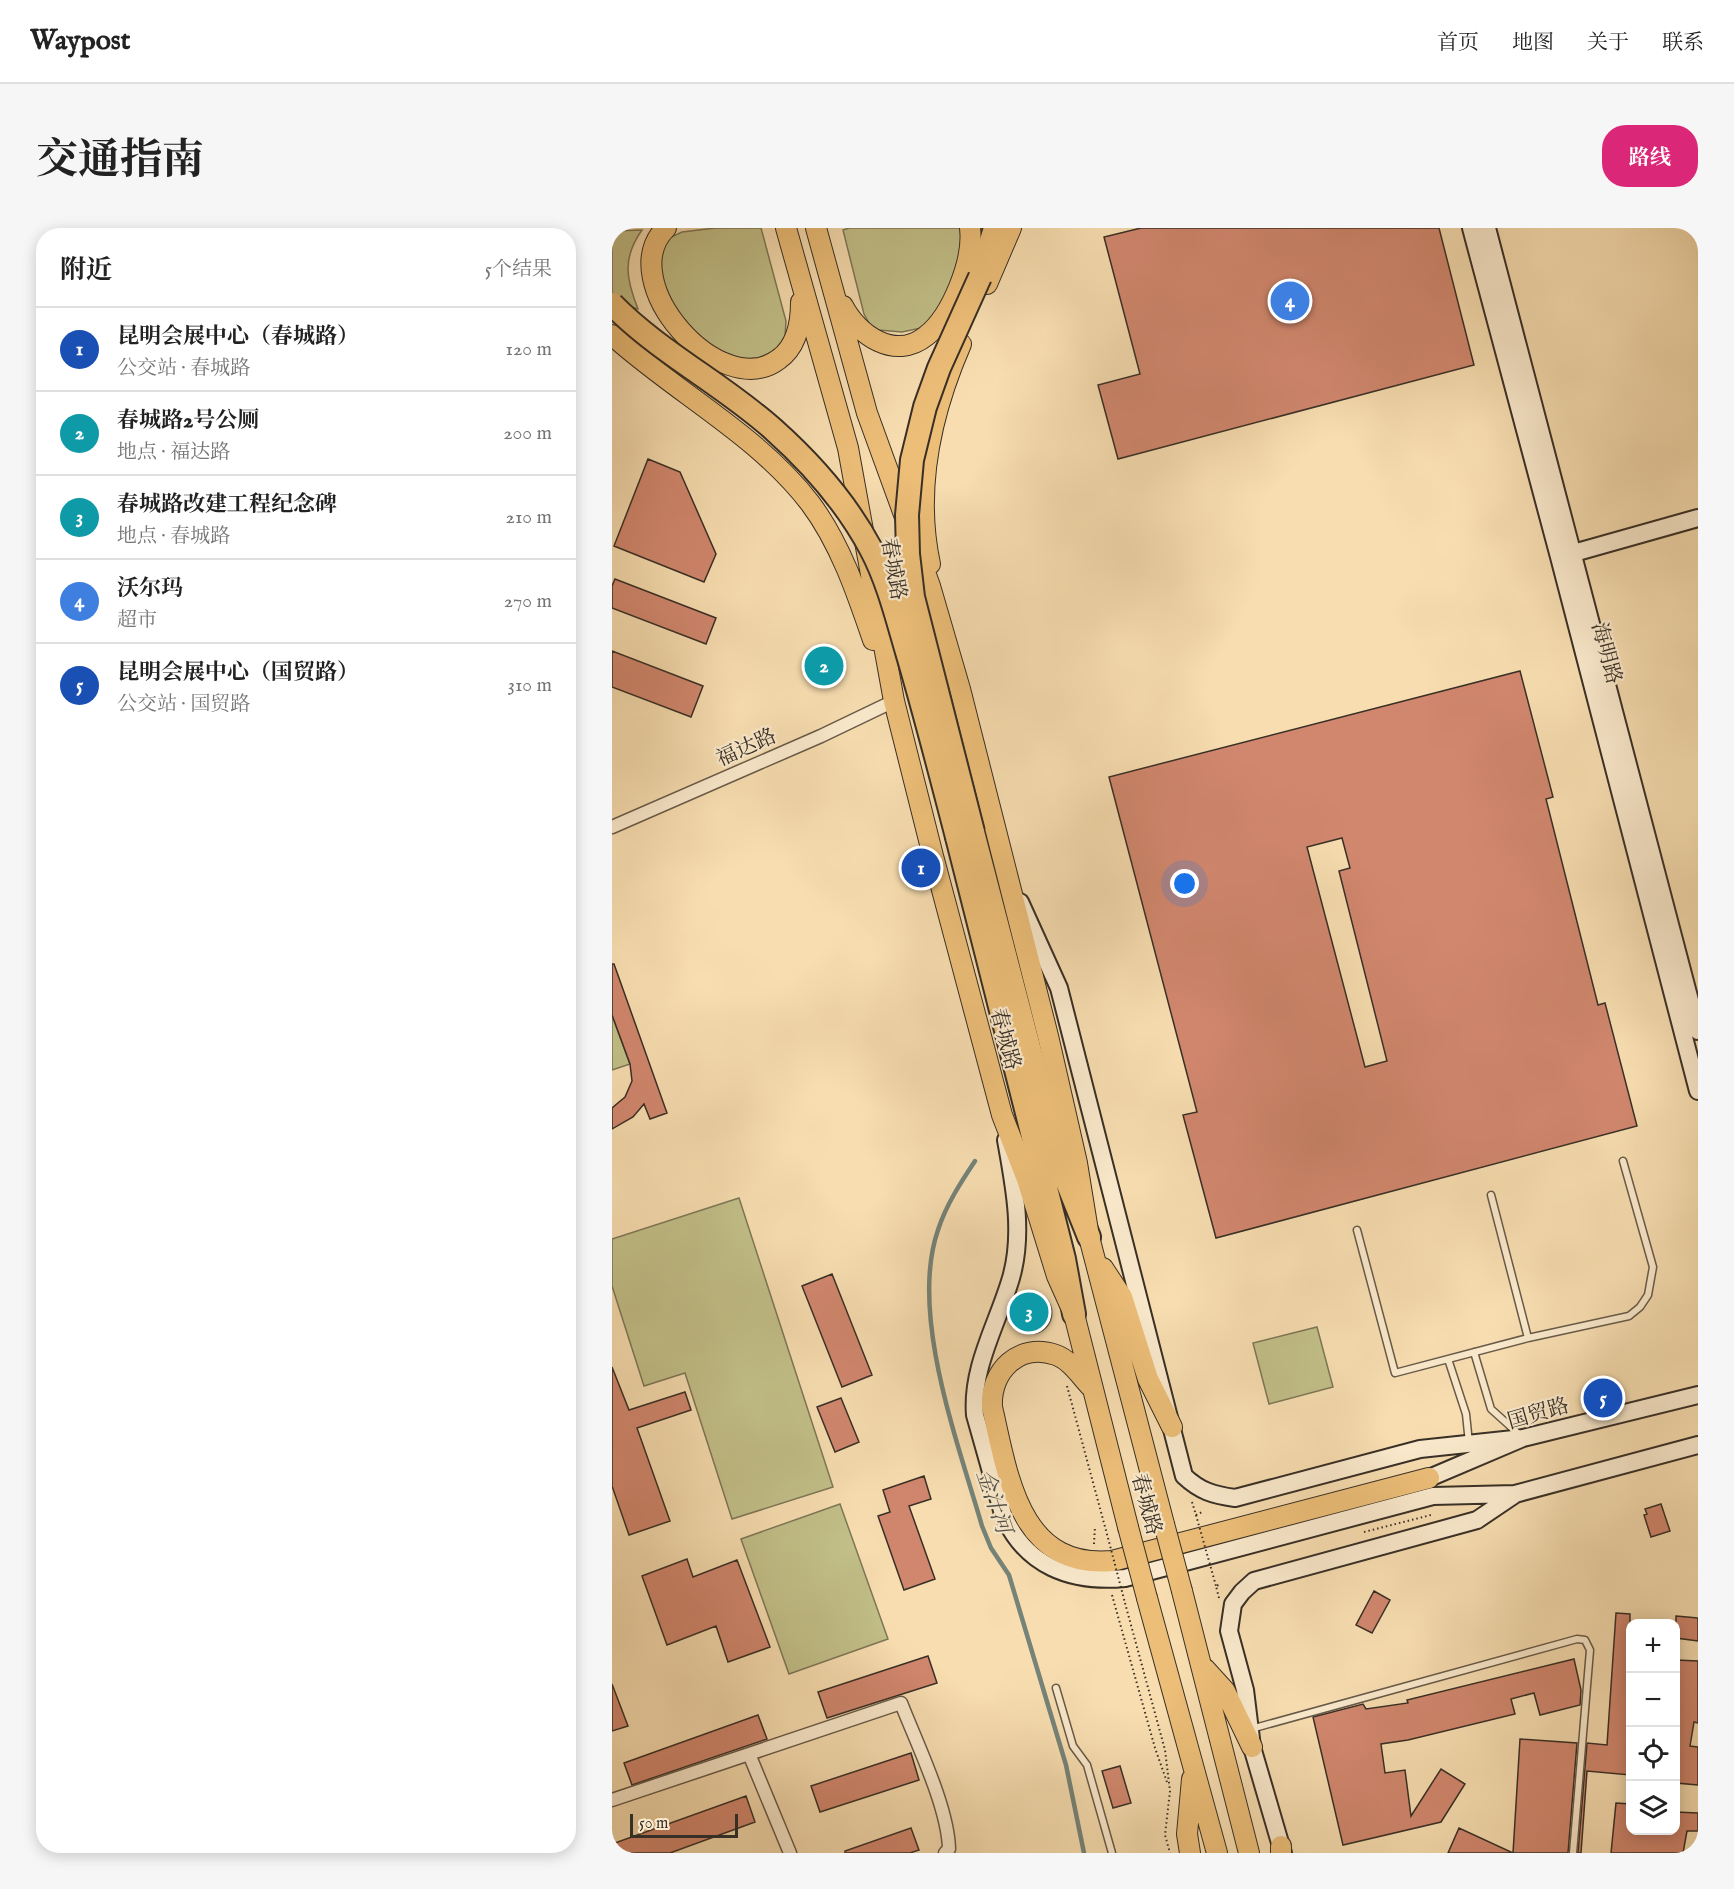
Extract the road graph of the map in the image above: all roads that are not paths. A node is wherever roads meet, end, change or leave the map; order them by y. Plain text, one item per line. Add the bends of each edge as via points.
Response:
1 (666, 228) edge
2 (786, 228) edge
3 (816, 228) edge
4 (970, 228) edge
5 (995, 228) edge
6 (1011, 228) edge
7 (1471, 228) edge
8 (1487, 228) edge
9 (825, 264) junction
10 (795, 267) junction
11 (612, 304) edge
12 (612, 318) edge
13 (612, 335) edge
14 (676, 356) junction
15 (1698, 518) edge
16 (1566, 555) junction
17 (957, 680) junction
18 (894, 701) junction
19 (612, 827) edge
20 (965, 835) junction
21 (1010, 880) junction
22 (1698, 1031) edge
23 (1698, 1091) edge
24 (1002, 1115) junction
25 (1623, 1161) dead end
26 (1491, 1195) dead end
27 (1357, 1230) dead end
28 (1091, 1246) junction
29 (1058, 1309) junction
30 (1528, 1338) junction
31 (1474, 1352) junction
32 (1448, 1359) junction
33 (1092, 1388) junction
34 (1698, 1395) edge
35 (1172, 1427) junction
36 (1523, 1438) junction
37 (1470, 1444) junction
38 (1698, 1445) edge
39 (1429, 1478) joint
40 (1515, 1494) junction
41 (1201, 1664) junction
42 (1056, 1688) dead end
43 (1251, 1738) junction
44 (749, 1754) junction
45 (1194, 1764) junction
46 (612, 1800) edge
47 (1282, 1851) edge
48 (790, 1853) edge
49 (945, 1853) edge
50 (1112, 1853) edge
51 (1190, 1853) edge
52 (1217, 1853) edge
53 (1249, 1853) edge
54 (1573, 1853) edge

1 - 10 main road via 649,242 640,264 648,299 682,341 739,369 763,368 784,356 792,345 801,313
2 - 10 main road, 春城路
3 - 9 main road, 春城路
4 - 9 main road via 967,259 953,299 926,337 906,345 882,343 857,326 834,290
5 - 20 highway, bridge via 980,277 925,407 912,460 907,515 913,597
6 - 17 main road via 947,379 925,465 928,554
7 - 16 main road, 海明路
8 - 16 main road, 海明路
9 - 17 main road, 春城路 via 867,413 930,586
10 - 18 main road, 春城路 via 848,448
11 - 14 highway, bridge
12 - 14 highway, bridge
13 - 18 main road via 757,449 800,490 854,586
14 - 20 highway, bridge via 740,402 790,446 837,497 862,533 880,568
15 - 16 main road
16 - 22 main road, 海明路
16 - 23 main road, 海明路
17 - 21 main road, 春城路
18 - 19 street, 福达路
18 - 24 main road, 春城路
20 - 28 highway via 1059,1162
20 - 29 highway via 1064,1259
21 - 28 main road, 春城路 via 1077,1163
21 - 35 main road via 1059,988
24 - 29 main road, 春城路 via 1057,1276
24 - 40 main road via 1018,1232 1012,1276 978,1372 974,1400 979,1432 1003,1514 1010,1529 1031,1553 1074,1576 1125,1578 1433,1496
25 - 30 lane via 1653,1267 1648,1295 1629,1316
26 - 30 lane
27 - 32 lane via 1395,1373
28 - 35 main road via 1122,1297 1148,1379
28 - 41 main road, 春城路, bridge
29 - 33 main road, 春城路
30 - 31 lane
31 - 32 lane
31 - 36 lane via 1491,1409
32 - 37 lane via 1466,1414
33 - 39 main road via 1064,1359 1037,1352 1010,1362 997,1376 991,1395 1011,1484 1027,1522 1051,1548 1079,1560 1113,1561
33 - 45 main road, 春城路, bridge
34 - 36 main road, 国贸路
35 - 37 main road via 1184,1476 1205,1492 1235,1498 1420,1449
36 - 37 main road
36 - 39 main road, 国贸路
38 - 40 main road
40 - 43 main road via 1477,1520 1254,1581 1242,1592 1233,1604 1229,1631 1245,1690
41 - 43 main road via 1225,1691
41 - 53 main road, 春城路
42 - 50 lane via 1073,1746 1087,1765
43 - 47 main road
43 - 54 lane via 1566,1642 1586,1640 1590,1650
44 - 46 street
44 - 48 street
44 - 49 street via 902,1703 948,1833 949,1849
45 - 51 main road via 1187,1834
45 - 52 main road, 春城路

